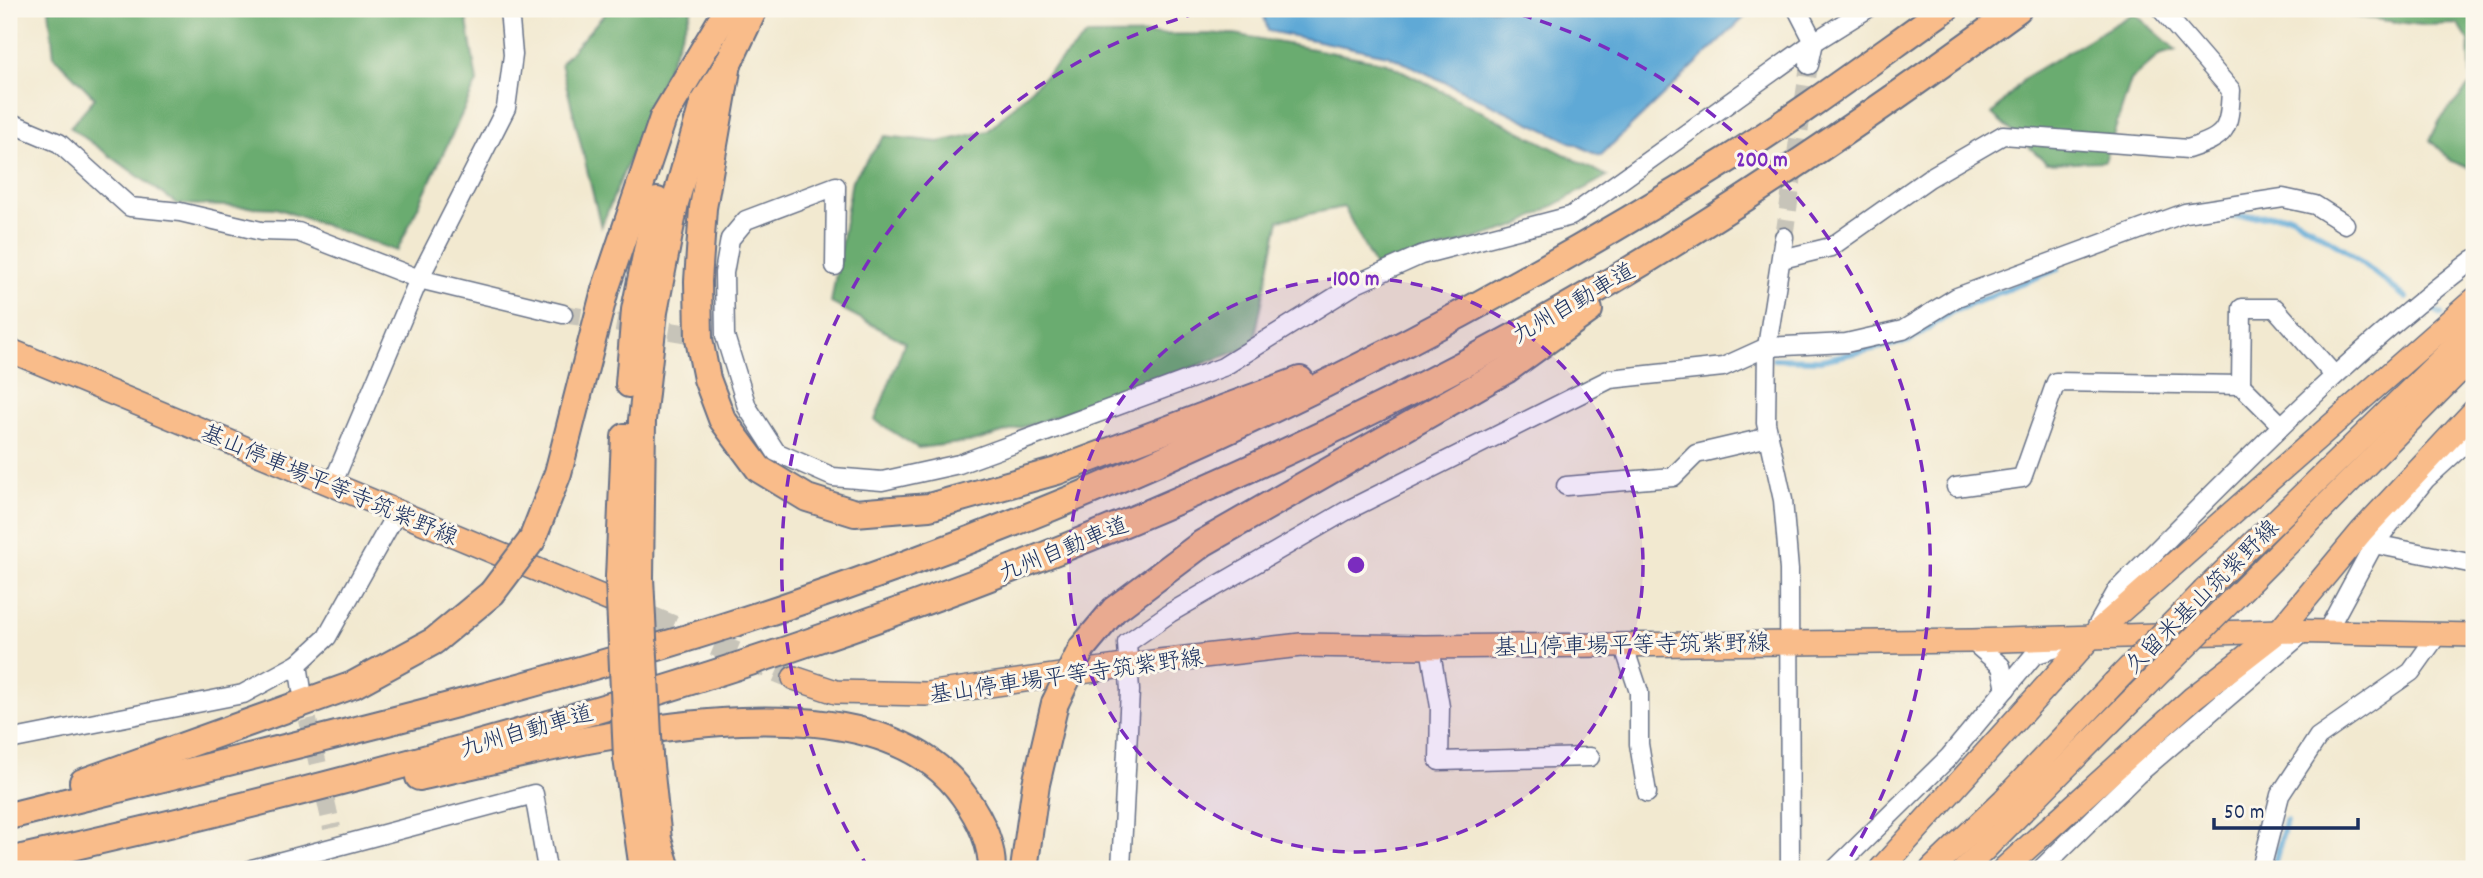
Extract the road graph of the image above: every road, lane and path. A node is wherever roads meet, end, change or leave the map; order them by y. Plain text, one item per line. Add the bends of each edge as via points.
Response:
1 (509, 9) edge
2 (728, 9) edge
3 (754, 9) edge
4 (1797, 9) edge
5 (1867, 9) edge
6 (1945, 9) edge
7 (2018, 9) edge
8 (2161, 9) edge
9 (1814, 41) junction
10 (700, 60) junction
11 (728, 64) junction
12 (1809, 65) tunnel mouth
13 (9, 122) edge
14 (1753, 193) junction
15 (2345, 224) dead end
16 (1784, 237) tunnel mouth
17 (1782, 259) junction
18 (2474, 259) edge
19 (835, 266) dead end
20 (419, 279) junction
21 (2474, 300) edge
22 (563, 314) tunnel mouth
23 (2474, 327) edge
24 (1425, 333) junction
25 (1767, 347) junction
26 (9, 350) edge
27 (2474, 356) edge
28 (2333, 374) junction
29 (2241, 385) junction
30 (2474, 411) edge
31 (2281, 425) junction
32 (2474, 435) edge
33 (1769, 437) junction
34 (332, 485) junction
35 (1566, 486) dead end
36 (1955, 487) dead end
37 (397, 512) junction
38 (2374, 544) junction
39 (2474, 564) edge
40 (629, 578) junction
41 (652, 618) tunnel mouth
42 (2278, 631) junction
43 (2315, 632) junction
44 (2438, 634) junction
45 (2474, 635) edge
46 (2090, 638) junction
47 (1972, 641) junction
48 (1789, 642) junction
49 (1623, 644) junction
50 (1430, 647) junction
51 (298, 664) junction
52 (1128, 666) junction
53 (794, 678) tunnel mouth
54 (2006, 689) junction
55 (302, 690) tunnel mouth
56 (9, 740) edge
57 (638, 757) junction
58 (1590, 757) dead end
59 (1647, 793) dead end
60 (253, 805) junction
61 (9, 808) edge
62 (9, 816) edge
63 (9, 861) edge
64 (252, 869) edge
65 (547, 869) edge
66 (643, 869) edge
67 (667, 869) edge
68 (992, 869) edge
69 (1024, 869) edge
70 (1121, 869) edge
71 (1790, 869) edge
72 (1835, 869) edge
73 (1881, 869) edge
74 (1932, 869) edge
75 (1965, 869) edge
76 (2004, 869) edge
77 (2041, 869) edge
78 (2261, 869) edge

1 - 20 street via 513,55 506,108
2 - 10 highway
3 - 11 highway
4 - 9 street
5 - 9 street
6 - 24 highway, 九州自動車道 via 1731,157 1594,241
7 - 14 highway, 九州自動車道
8 - 17 street via 2231,90 2230,119 2217,140 2188,149 2003,135 1973,149 1831,247
9 - 12 street
9 - 19 street via 1571,216 1420,255 1356,284 1223,368 959,464 882,481 833,477 776,452 747,407 718,337 730,239 746,220 836,186
10 - 40 highway via 657,200 635,310 625,424
10 - 61 highway, bridge via 663,118 604,290 558,473 532,540 492,593 434,641 353,685
11 - 24 highway via 703,208 699,339 722,419 759,469 807,498 855,513 929,507 1057,471
11 - 40 highway via 703,104 674,203 654,312
13 - 20 street via 59,143 130,207 180,212 261,231 298,232
14 - 60 highway, 九州自動車道 via 1611,281 1433,379 1299,445 1062,549 923,604 686,684
14 - 69 highway, bridge via 1506,370 1203,543 1114,610 1082,648 1055,703 1036,784
15 - 25 street via 2315,205 2283,198 2185,213 1957,297 1903,330 1846,343
16 - 17 street
17 - 25 street
18 - 28 street
20 - 22 street
20 - 34 street
21 - 46 main road
23 - 74 main road, 久留米基山筑紫野線, bridge via 2204,592
24 - 62 highway, 九州自動車道 via 1143,470 909,563 778,609 391,720
25 - 33 street
25 - 52 street via 1723,368 1610,379 1504,430 1346,511 1170,613 1127,643
26 - 34 main road, 基山停車場平等寺筑紫野線
27 - 75 main road, 久留米基山筑紫野線, bridge
28 - 29 street via 2275,308 2242,308
28 - 31 street
29 - 31 street
29 - 36 street via 2056,382 2022,478
30 - 42 main road via 2362,531
31 - 46 street via 2118,589
32 - 38 street via 2426,480
33 - 35 street via 1696,454 1673,477
33 - 48 street via 1783,500
34 - 37 main road, 基山停車場平等寺筑紫野線
37 - 41 main road, 基山停車場平等寺筑紫野線
37 - 51 street via 327,637
38 - 39 street
38 - 43 street
40 - 57 highway, bridge
42 - 43 main road, 基山停車場平等寺筑紫野線
42 - 46 main road, 基山停車場平等寺筑紫野線
42 - 76 main road via 2193,698
43 - 44 main road, 基山停車場平等寺筑紫野線
43 - 77 street via 2137,775
44 - 45 main road, 基山停車場平等寺筑紫野線
44 - 78 street via 2411,672 2318,737 2280,795
46 - 47 main road, 基山停車場平等寺筑紫野線
46 - 54 street via 2034,655
46 - 73 main road
47 - 48 main road, 基山停車場平等寺筑紫野線
47 - 54 street via 2001,666
48 - 49 main road, 基山停車場平等寺筑紫野線
48 - 71 street
49 - 50 main road, 基山停車場平等寺筑紫野線
49 - 59 street via 1639,692 1639,744
50 - 52 main road, 基山停車場平等寺筑紫野線 via 1301,645
50 - 58 street via 1440,707 1439,761
51 - 55 street
51 - 56 street via 243,694
52 - 53 main road, 基山停車場平等寺筑紫野線 via 926,694 836,692
52 - 70 street
54 - 72 street via 1949,757
57 - 66 highway
57 - 67 highway
60 - 63 highway, 九州自動車道
60 - 68 highway via 404,780 681,723 733,719 792,722 842,727 886,739 940,769 974,810 985,834
64 - 65 street via 335,836 534,794

